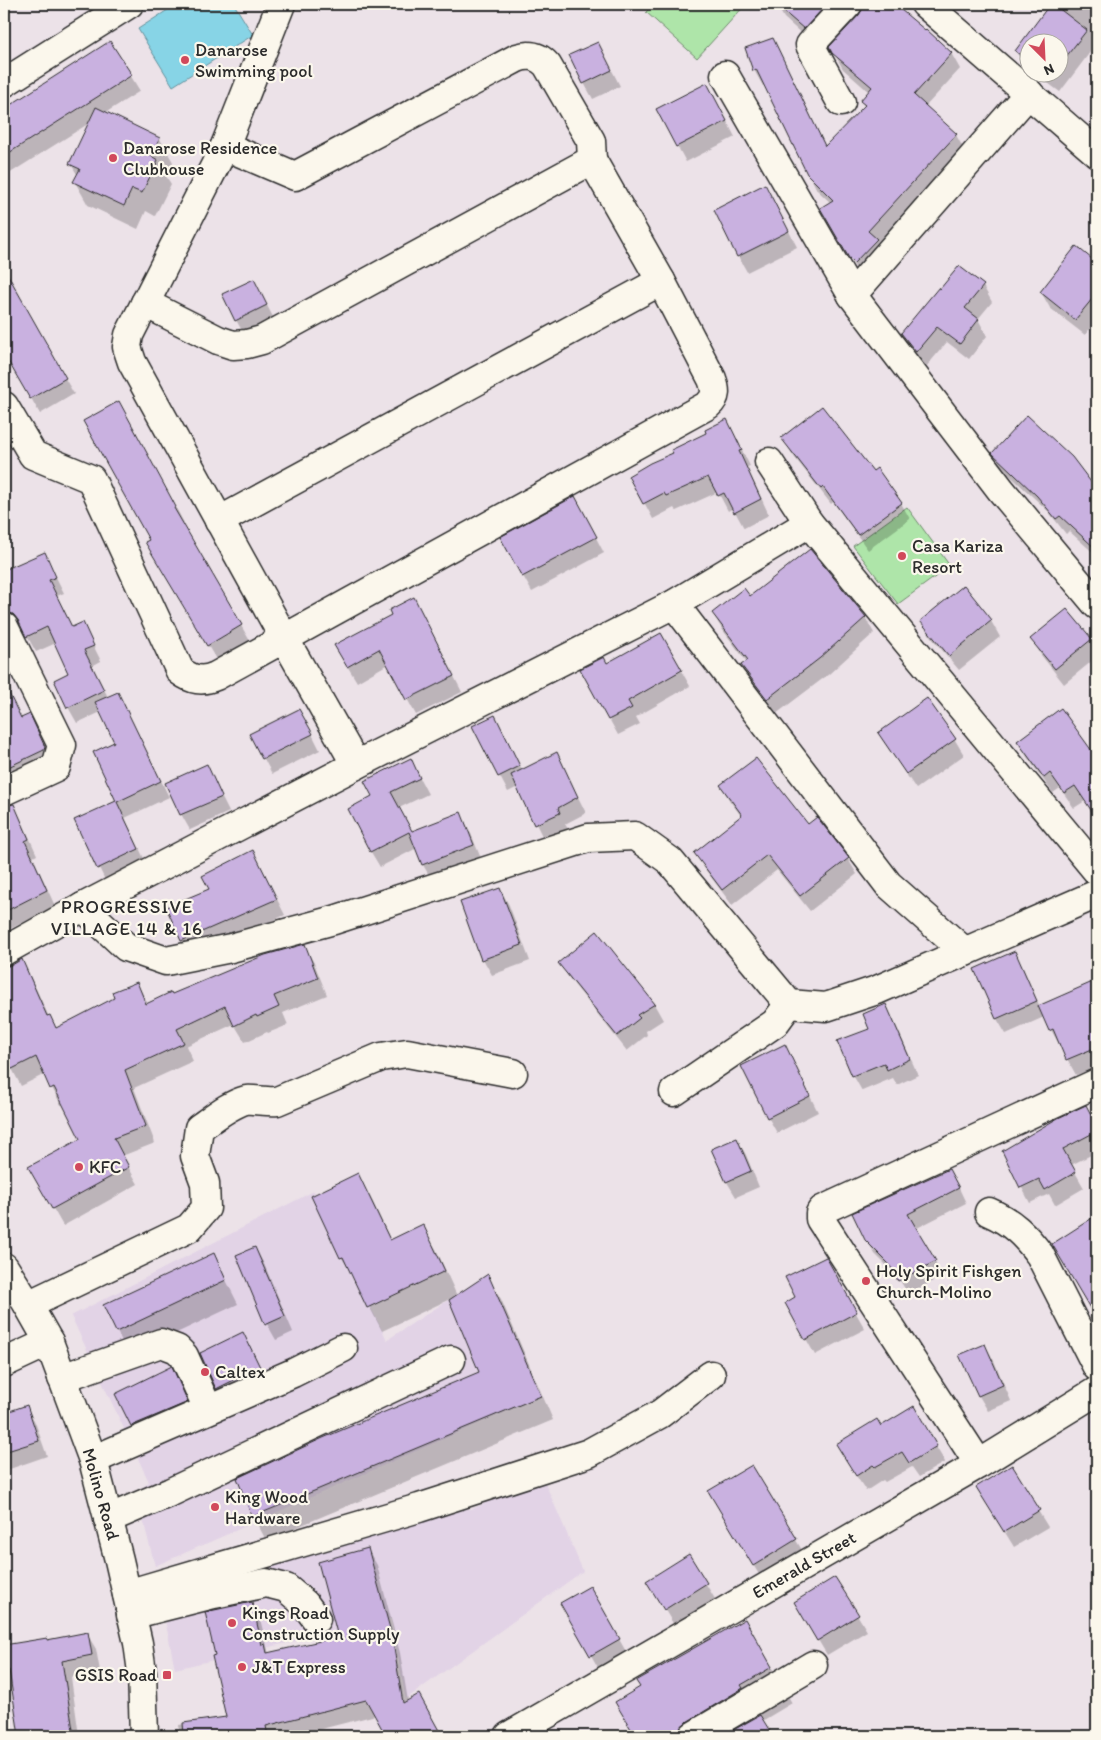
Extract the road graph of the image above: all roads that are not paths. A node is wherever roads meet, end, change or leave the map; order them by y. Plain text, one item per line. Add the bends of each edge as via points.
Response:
1 (129, 4) edge
2 (281, 4) edge
3 (848, 4) edge
4 (925, 4) edge
5 (725, 75) dead end
6 (4, 83) edge
7 (1029, 93) junction
8 (841, 102) dead end
9 (225, 146) junction
10 (1097, 153) edge
11 (592, 160) junction
12 (661, 281) junction
13 (852, 295) junction
14 (145, 303) junction
15 (4, 406) edge
16 (769, 462) dead end
17 (219, 521) junction
18 (809, 523) junction
19 (674, 604) junction
20 (1097, 605) edge
21 (4, 627) edge
22 (284, 638) junction
23 (356, 765) junction
24 (4, 791) edge
25 (1097, 871) edge
26 (1097, 894) edge
27 (83, 907) junction
28 (4, 951) edge
29 (965, 952) junction
30 (788, 1004) junction
31 (512, 1073) dead end
32 (1097, 1083) edge
33 (674, 1092) dead end
34 (990, 1212) dead end
35 (4, 1267) edge
36 (28, 1305) junction
37 (48, 1342) junction
38 (343, 1348) dead end
39 (451, 1360) dead end
40 (4, 1363) edge
41 (1097, 1367) edge
42 (711, 1375) dead end
43 (62, 1378) junction
44 (1097, 1391) edge
45 (208, 1409) junction
46 (93, 1460) junction
47 (979, 1464) junction
48 (108, 1519) junction
49 (129, 1605) junction
50 (316, 1619) dead end
51 (813, 1665) dead end
52 (144, 1736) edge
53 (509, 1736) edge
54 (693, 1736) edge

1 - 6 street
2 - 9 street
3 - 8 street via 810,45
4 - 7 street
5 - 13 street
7 - 10 street
7 - 13 street
9 - 11 street via 294,176 527,54 542,59 547,65 591,141
9 - 14 street
11 - 12 street
11 - 14 street via 262,340 233,345
12 - 17 street
12 - 22 street via 712,379 716,394 714,400
13 - 20 street via 1001,490
14 - 17 street via 130,335 128,354
15 - 22 street via 33,455 91,478 180,672 197,680 207,680
16 - 18 street
17 - 22 street
18 - 19 street
18 - 25 street
19 - 23 street
19 - 29 street via 888,884
21 - 24 street via 62,745 56,767
22 - 23 street
23 - 27 street
26 - 29 street
27 - 28 street
27 - 30 street via 126,947 166,961 231,948 334,920 588,838 635,836 670,860
29 - 30 street via 878,990 826,1007
30 - 33 street via 771,1026
31 - 36 street via 407,1053 381,1057 277,1101 246,1100 219,1113 199,1128 195,1156 205,1183 206,1208 189,1228
32 - 47 street via 820,1213 820,1219
34 - 41 street via 1015,1226 1040,1254
35 - 36 street, Molino Road
36 - 37 street, Molino Road
37 - 40 street
37 - 43 street, Molino Road
38 - 45 street via 293,1374
39 - 48 street
42 - 49 street via 660,1414 589,1453
43 - 45 street via 161,1342 184,1356
43 - 46 street, Molino Road
44 - 47 street, Emerald Street
45 - 46 street
46 - 48 street, Molino Road
47 - 53 street, Emerald Street
48 - 49 street, Molino Road
49 - 50 street via 214,1594 266,1583 286,1588 305,1604
49 - 52 street, Molino Road via 142,1672
51 - 54 street

